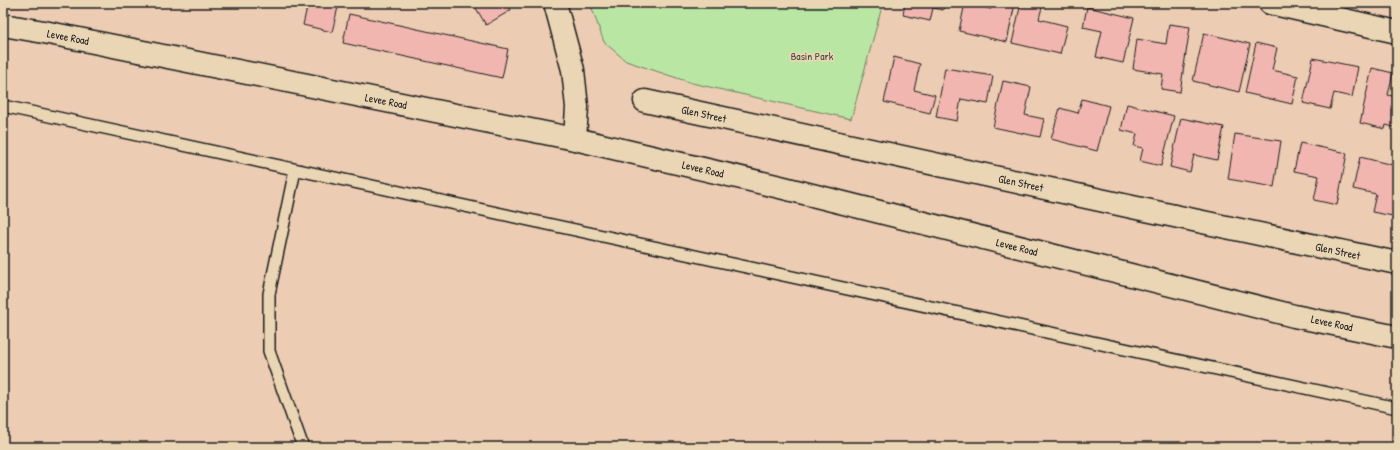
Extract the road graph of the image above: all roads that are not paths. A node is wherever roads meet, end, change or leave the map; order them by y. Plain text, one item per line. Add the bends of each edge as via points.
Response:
1 (555, 3) edge
2 (1270, 3) edge
3 (3, 25) edge
4 (1397, 32) edge
5 (645, 101) dead end
6 (3, 106) edge
7 (575, 139) junction
8 (295, 170) junction
9 (1397, 263) edge
10 (1397, 337) edge
11 (1397, 408) edge
12 (303, 447) edge

1 - 7 main road via 573,70 577,108
2 - 4 main road
3 - 7 main road, Levee Road
5 - 9 main road, Glen Street
6 - 8 lane
7 - 10 main road, Levee Road via 780,187 1294,316
8 - 11 lane
8 - 12 lane via 270,294 268,351

